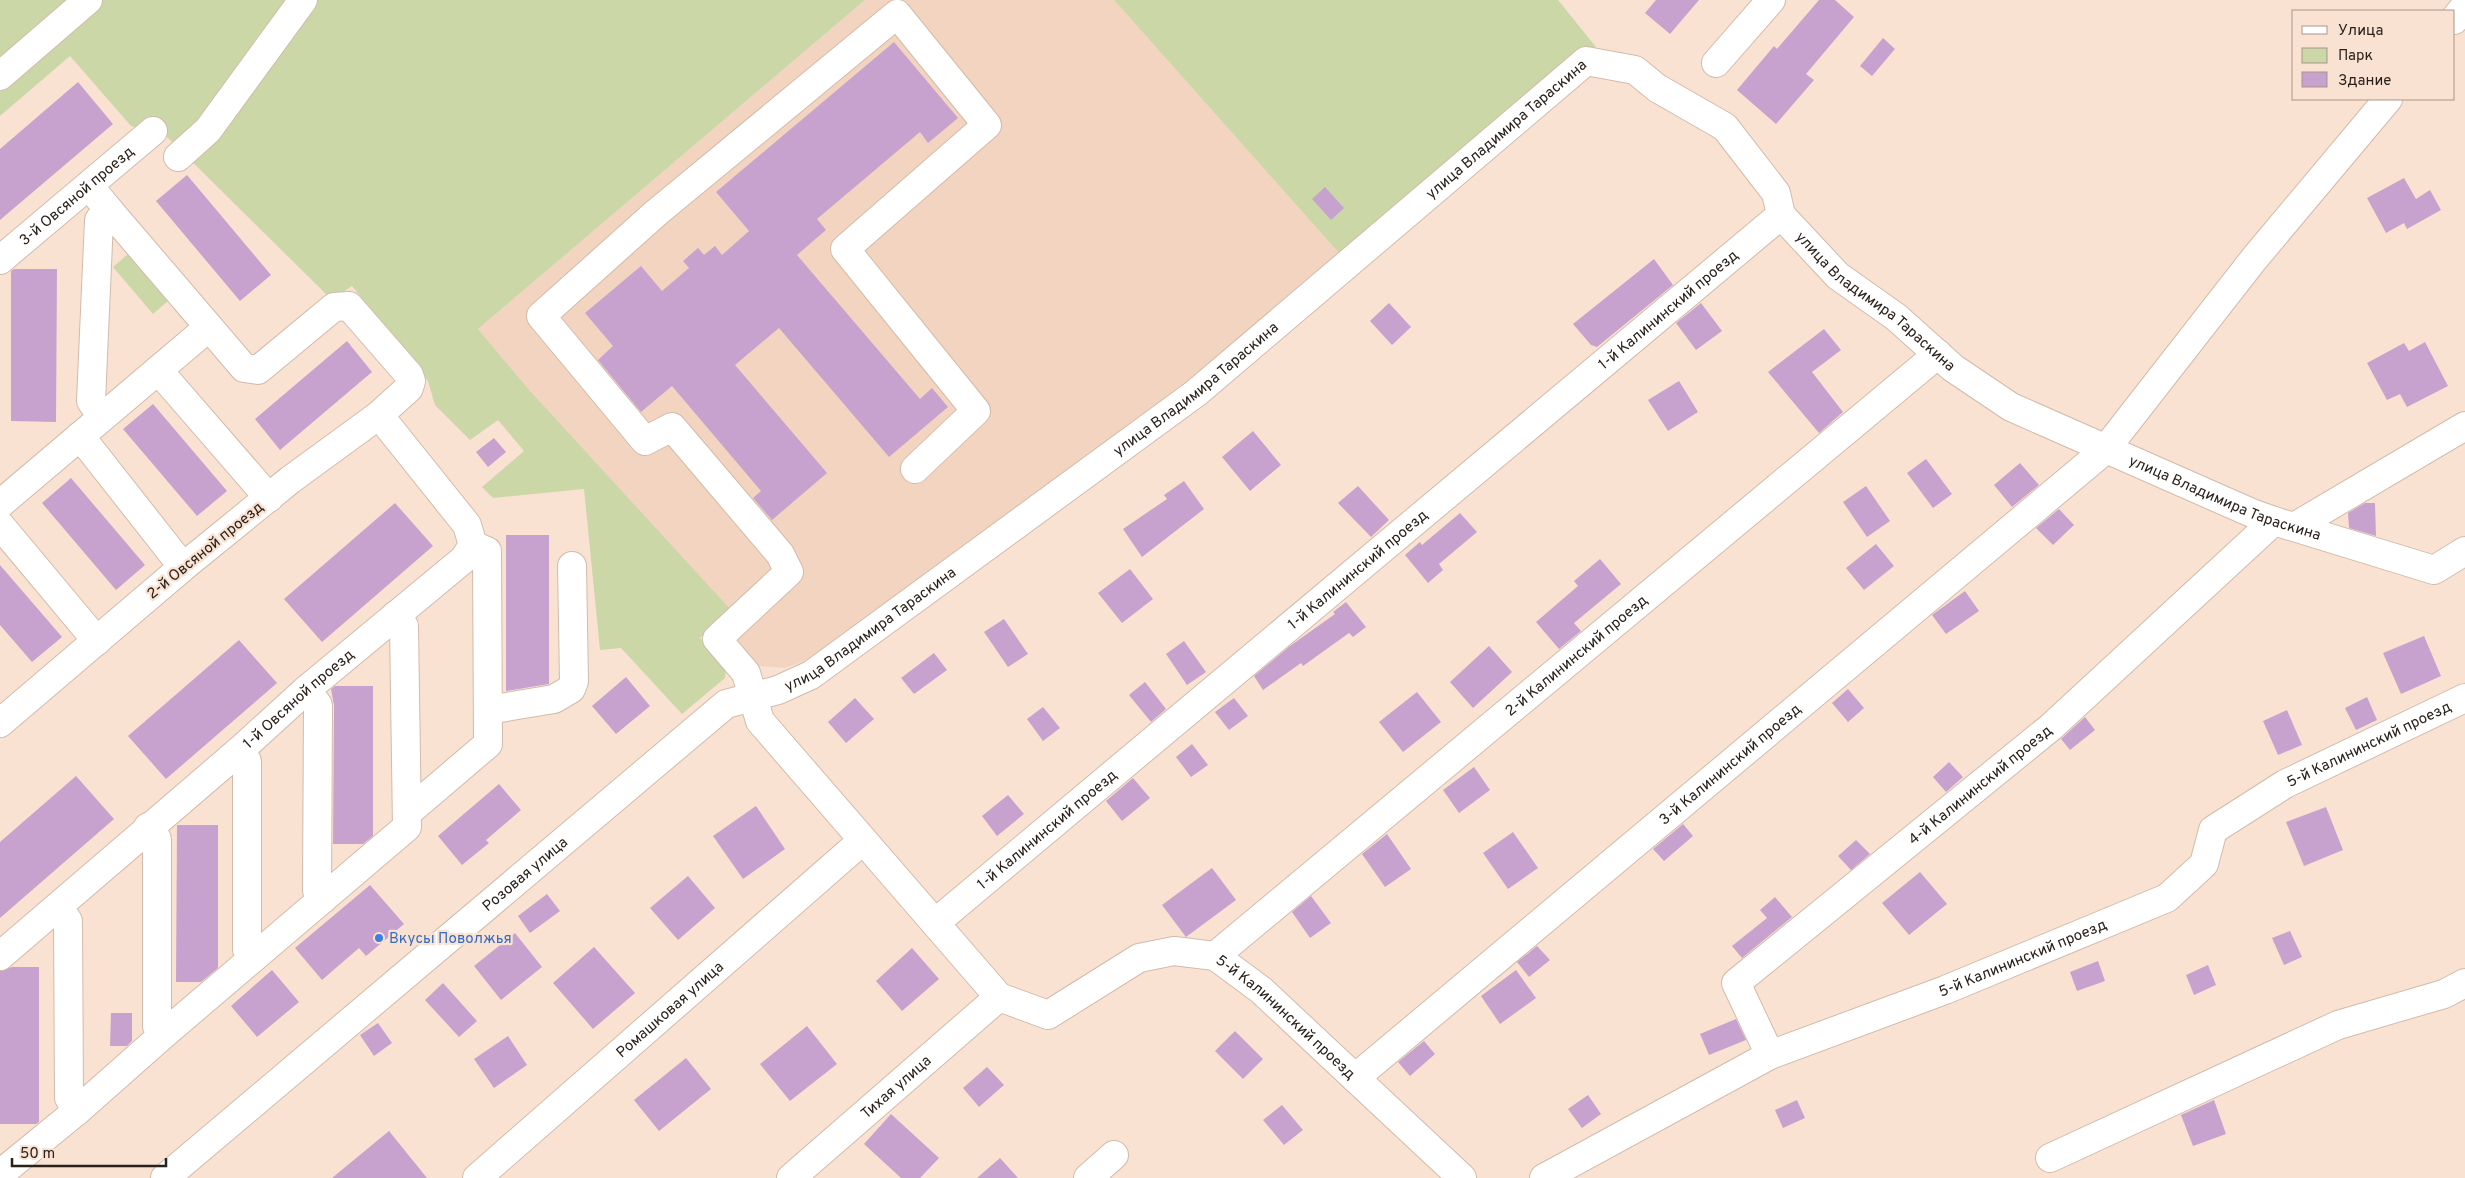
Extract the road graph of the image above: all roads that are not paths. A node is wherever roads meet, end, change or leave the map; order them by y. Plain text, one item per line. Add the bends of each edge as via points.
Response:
1 (88, 0) edge
2 (303, 0) edge
3 (1771, 0) edge
4 (2465, 6) edge
5 (2455, 19) edge
6 (1716, 64) dead end
7 (0, 76) edge
8 (2387, 100) edge
9 (153, 131) dead end
10 (178, 157) dead end
11 (89, 186) junction
12 (108, 209) junction
13 (1780, 215) junction
14 (0, 260) edge
15 (209, 327) junction
16 (1938, 354) junction
17 (158, 370) junction
18 (379, 415) junction
19 (102, 417) junction
20 (2465, 426) edge
21 (80, 436) junction
22 (2105, 450) junction
23 (915, 469) dead end
24 (2, 497) edge
25 (269, 498) junction
26 (2284, 524) junction
27 (0, 525) edge
28 (472, 545) junction
29 (2465, 551) edge
30 (183, 566) junction
31 (572, 566) dead end
32 (396, 615) junction
33 (97, 641) junction
34 (306, 690) junction
35 (752, 698) junction
36 (2465, 698) edge
37 (488, 710) junction
38 (2, 718) edge
39 (239, 751) junction
40 (407, 812) junction
41 (148, 827) junction
42 (862, 841) junction
43 (323, 899) junction
44 (59, 907) junction
45 (935, 923) junction
46 (0, 956) edge
47 (1215, 956) junction
48 (253, 958) junction
49 (2465, 983) edge
50 (1000, 997) junction
51 (164, 1034) junction
52 (1770, 1055) junction
53 (1355, 1078) junction
54 (77, 1111) junction
55 (1114, 1155) dead end
56 (2050, 1158) dead end
57 (0, 1174) edge
58 (165, 1178) edge
59 (477, 1178) edge
60 (792, 1178) edge
61 (1088, 1178) edge
62 (1462, 1178) edge
63 (1544, 1178) edge

1 - 7 street
2 - 10 street via 208,130
3 - 6 street
4 - 5 street
8 - 22 street, 3-й Калининский проезд via 2254,259
9 - 11 street, 3-й Овсяной проезд
11 - 12 street
11 - 14 street, 3-й Овсяной проезд
12 - 15 street
12 - 19 street via 99,220 91,402
13 - 16 street, улица Владимира Тараскина via 1838,276 1896,317
13 - 35 street, улица Владимира Тараскина via 1776,193 1725,127 1656,88 1635,70 1586,61 1196,393 811,675
13 - 45 street, 1-й Калининский проезд
15 - 17 street
15 - 18 street, 2-й Овсяной проезд via 244,368 258,370 334,307 349,306 411,381 406,392
16 - 22 street, улица Владимира Тараскина via 2010,407
16 - 47 street, 2-й Калининский проезд
17 - 19 street
17 - 25 street
18 - 25 street, 2-й Овсяной проезд
18 - 28 street via 467,525
19 - 21 street
20 - 26 street
21 - 24 street
21 - 30 street
22 - 26 street, улица Владимира Тараскина
22 - 53 street, 3-й Калининский проезд
23 - 35 street via 976,411 845,249 987,125 897,14 656,213 541,316 645,441 672,426 780,554 789,572 717,639 746,672
25 - 30 street, 2-й Овсяной проезд
26 - 29 street, улица Владимира Тараскина via 2434,570
26 - 52 street, 4-й Калининский проезд via 2051,727 1736,983
27 - 33 street
28 - 32 street, 1-й Овсяной проезд via 464,559
28 - 37 street via 487,551
30 - 33 street, 2-й Овсяной проезд
31 - 37 street via 574,681 571,689 554,699
32 - 34 street, 1-й Овсяной проезд
32 - 40 street via 404,626
33 - 38 street, 2-й Овсяной проезд
34 - 39 street, 1-й Овсяной проезд
34 - 43 street via 318,705 317,892
35 - 42 street via 760,721
35 - 58 street, Розовая улица via 726,704
36 - 52 street, 5-й Калининский проезд via 2285,784 2213,830 2204,864 2166,898 1945,990
37 - 40 street via 488,744
39 - 41 street, 1-й Овсяной проезд
39 - 48 street via 247,761 248,950
40 - 43 street via 407,827
41 - 44 street, 1-й Овсяной проезд
41 - 51 street via 158,839 157,1026
42 - 45 street
42 - 59 street, Ромашковая улица
43 - 48 street
44 - 46 street, 1-й Овсяной проезд
44 - 54 street via 68,921 69,1098
45 - 50 street
47 - 50 street, 5-й Калининский проезд via 1174,951 1139,958 1048,1015
47 - 53 street, 5-й Калининский проезд via 1261,990
48 - 51 street
49 - 56 street via 2444,994 2338,1025
50 - 60 street, Тихая улица
51 - 54 street
52 - 63 street, 5-й Калининский проезд
53 - 62 street, 5-й Калининский проезд
54 - 57 street
55 - 61 street

